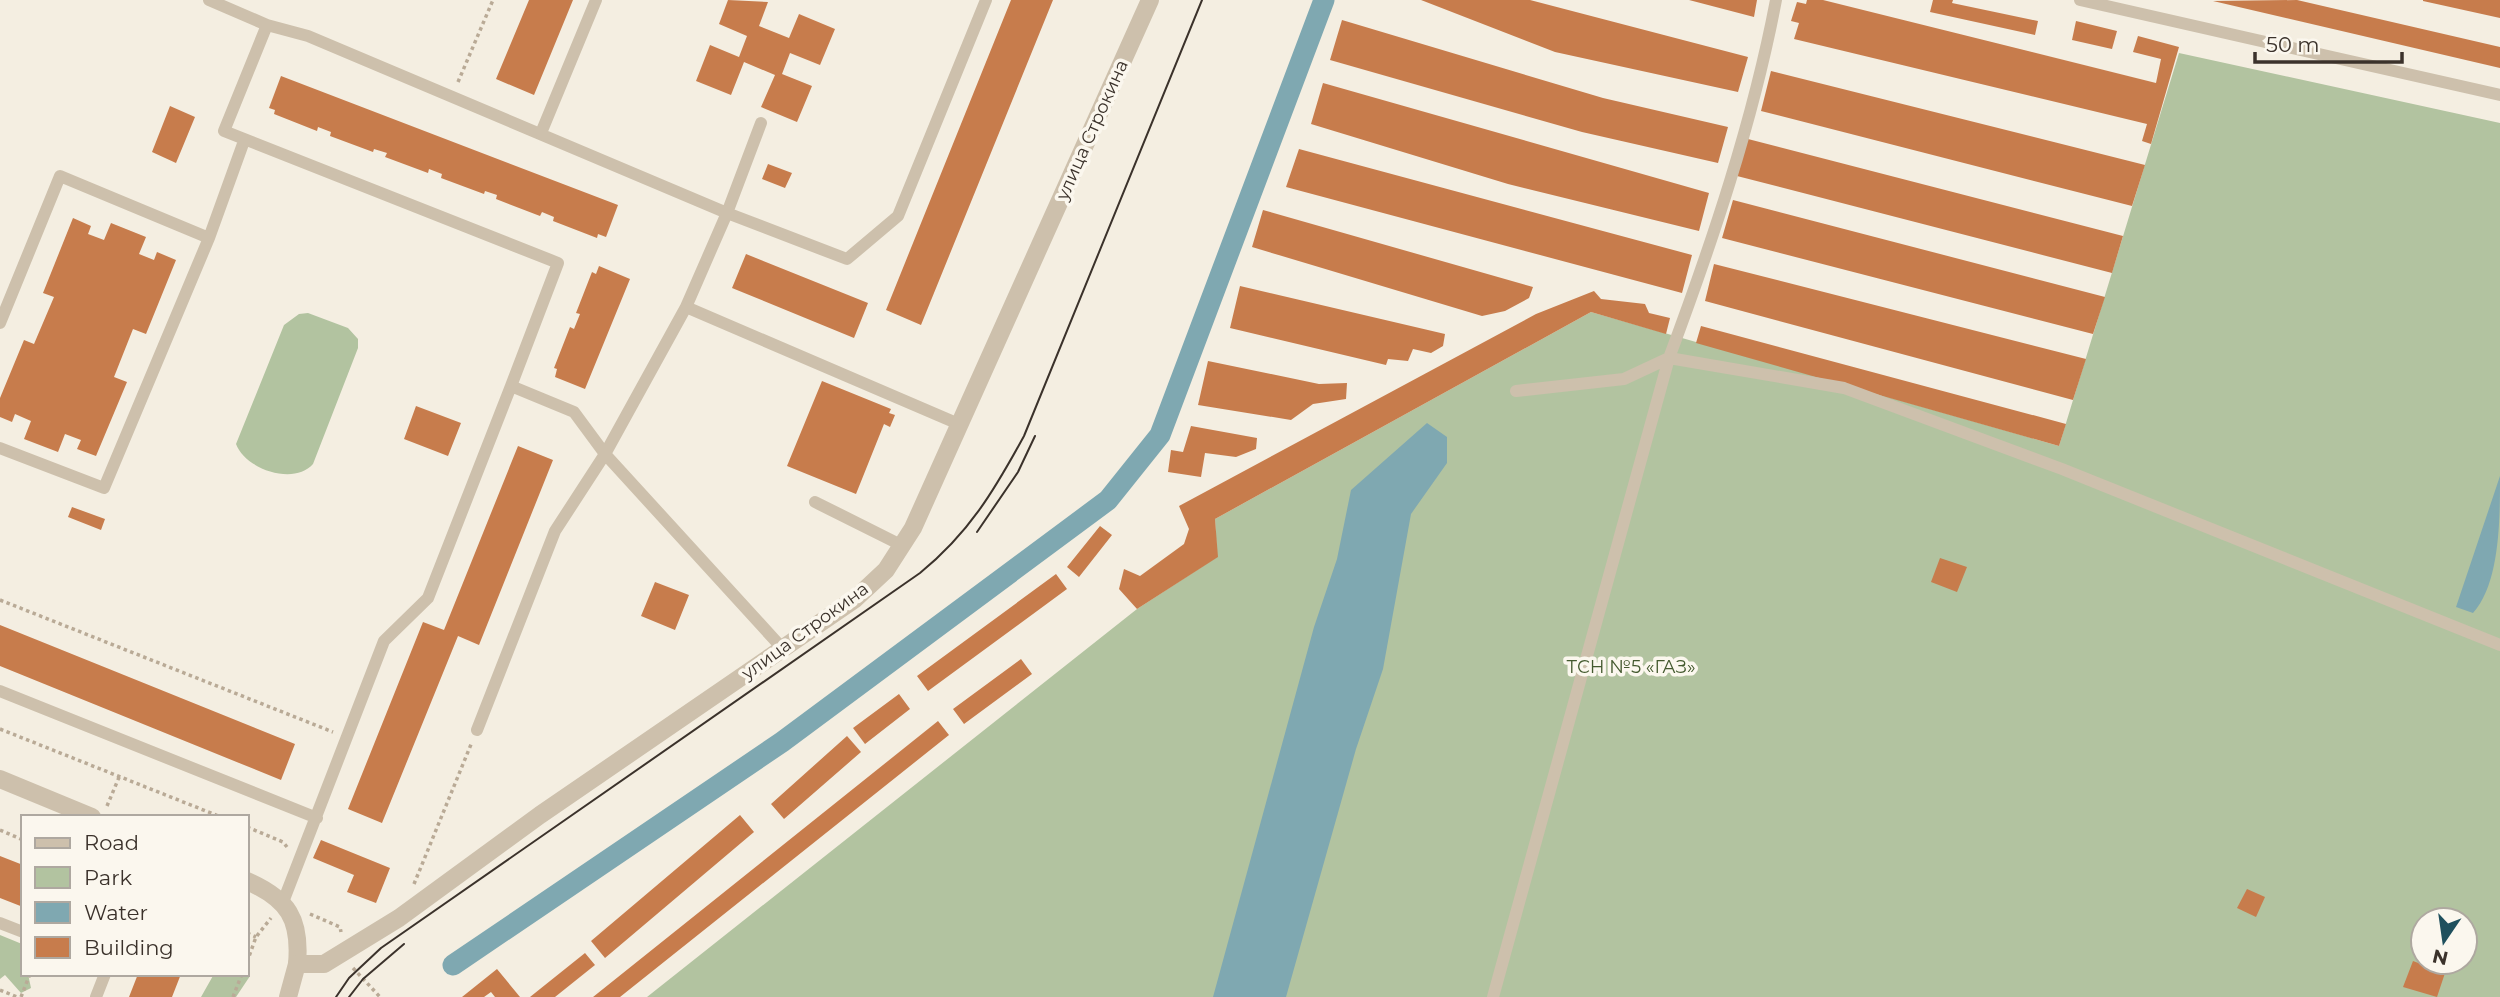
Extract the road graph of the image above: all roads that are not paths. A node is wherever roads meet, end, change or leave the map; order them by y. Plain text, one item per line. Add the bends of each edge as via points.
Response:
1 (209, 0) edge
2 (596, 0) edge
3 (986, 0) edge
4 (1150, 0) edge
5 (1776, 0) edge
6 (2080, 0) edge
7 (267, 24) junction
8 (2500, 95) edge
9 (761, 123) dead end
10 (541, 133) junction
11 (244, 141) junction
12 (727, 213) junction
13 (209, 238) junction
14 (686, 307) junction
15 (0, 323) edge
16 (1669, 358) junction
17 (510, 386) junction
18 (1516, 391) dead end
19 (961, 425) junction
20 (0, 448) edge
21 (605, 454) junction
22 (815, 502) dead end
23 (903, 546) junction
24 (2500, 645) edge
25 (783, 649) junction
26 (0, 691) edge
27 (477, 730) road end
28 (0, 779) edge
29 (87, 815) edge
30 (317, 818) junction
31 (248, 882) edge
32 (283, 902) junction
33 (0, 923) edge
34 (21, 931) edge
35 (297, 964) junction
36 (104, 976) edge
37 (294, 996) edge
38 (96, 997) edge
39 (1493, 997) edge

1 - 7 lane
2 - 10 lane
3 - 12 lane via 898,216 847,259
4 - 19 street, улица Строкина
5 - 16 lane via 1746,119
6 - 8 lane
7 - 10 lane via 308,36
7 - 11 lane via 224,131
9 - 12 lane
10 - 12 lane
11 - 13 lane
11 - 17 lane via 558,263
12 - 14 lane
13 - 15 lane via 60,176
13 - 20 lane via 104,488
14 - 19 lane
14 - 21 lane
16 - 18 lane via 1624,379
16 - 24 lane via 1844,388 2062,469
16 - 39 lane
17 - 21 lane via 574,412
17 - 30 lane via 428,598 384,641
19 - 23 street, улица Строкина
21 - 25 lane
21 - 27 lane via 555,531
22 - 23 lane
23 - 25 street, улица Строкина via 855,598
25 - 35 street, улица Строкина via 399,918 324,964
26 - 30 lane
28 - 29 street
30 - 32 lane
31 - 32 street
32 - 35 street via 296,927
33 - 34 lane
35 - 37 street
36 - 38 lane

